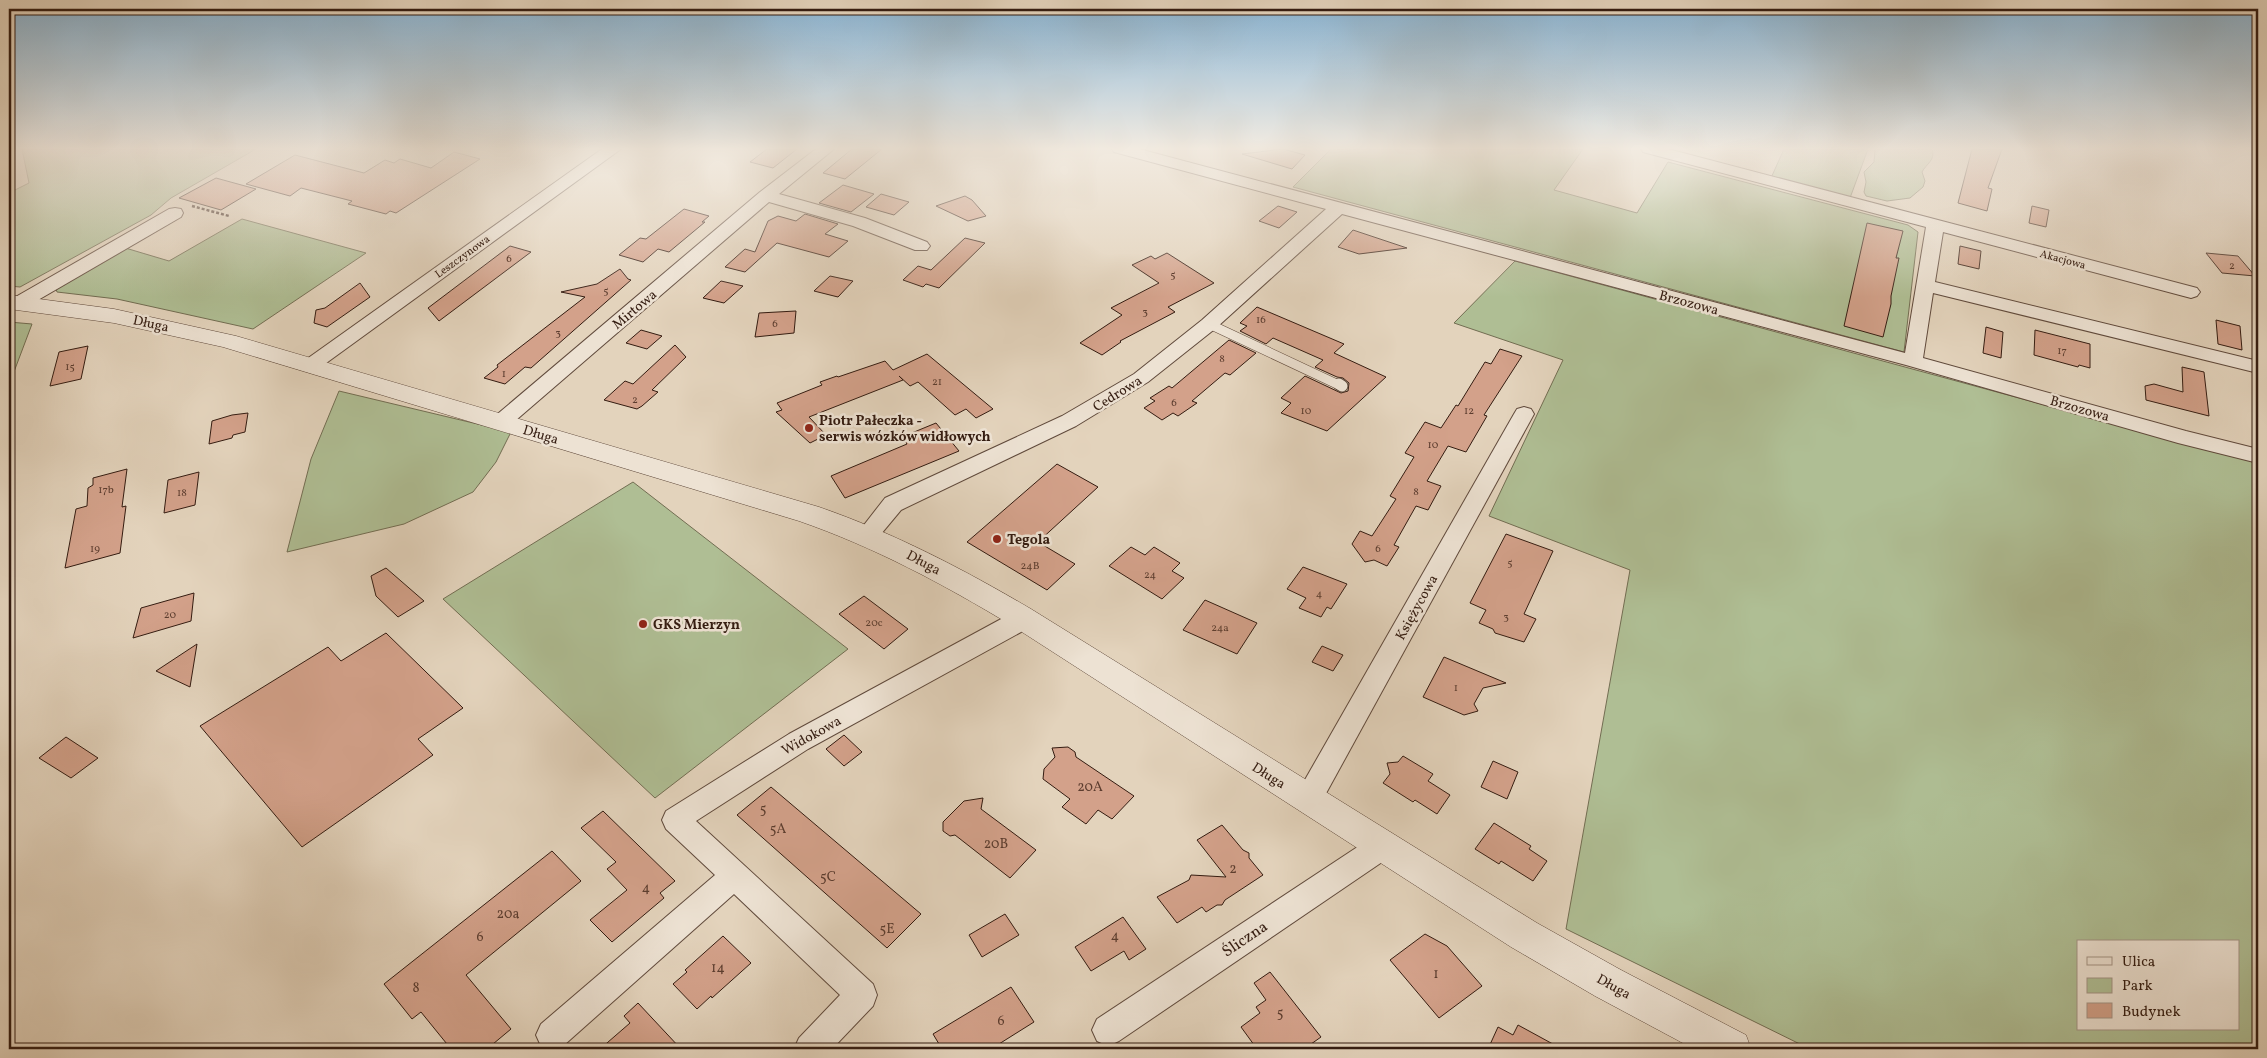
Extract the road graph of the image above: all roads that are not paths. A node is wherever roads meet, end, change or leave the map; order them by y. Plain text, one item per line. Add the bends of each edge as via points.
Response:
1 (544, 198) edge
2 (763, 198) edge
3 (774, 198) edge
4 (1308, 198) edge
5 (1832, 198) edge
6 (1339, 207) junction
7 (182, 209) road end
8 (1935, 226) junction
9 (921, 246) dead end
10 (1925, 285) junction
11 (2191, 292) dead end
12 (14, 302) edge
13 (1209, 324) junction
14 (1913, 361) junction
15 (311, 365) junction
16 (2258, 367) edge
17 (1342, 386) dead end
18 (1524, 414) dead end
19 (501, 422) junction
20 (2258, 456) edge
21 (868, 534) junction
22 (1021, 617) junction
23 (1308, 800) junction
24 (1381, 847) junction
25 (734, 876) junction
26 (1108, 1030) dead end
27 (552, 1035) dead end
28 (810, 1049) edge
29 (1732, 1049) edge

1 - 15 street, Leszczynowa
2 - 19 street, Mirtowa
3 - 9 street via 859,222
4 - 6 street, Brzozowa
5 - 8 street, Akacjowa
6 - 13 street, Cedrowa
6 - 14 street, Brzozowa
7 - 12 street, Długa
8 - 10 street
8 - 11 street, Akacjowa
10 - 14 street
10 - 16 street
12 - 15 street, Długa via 158,324
13 - 17 lane
13 - 21 street, Cedrowa via 1155,368 1100,404 893,504
14 - 20 street, Brzozowa
15 - 19 street, Długa
18 - 23 street, Księżycowa
19 - 21 street, Długa
21 - 22 street, Długa via 935,567
22 - 23 street, Długa
22 - 25 street, Widokowa via 1012,625 781,752 725,785 676,820
23 - 24 street, Długa
24 - 26 street, Śliczna
24 - 29 street, Długa via 1559,956
25 - 27 street
25 - 28 street, Widokowa via 862,995

